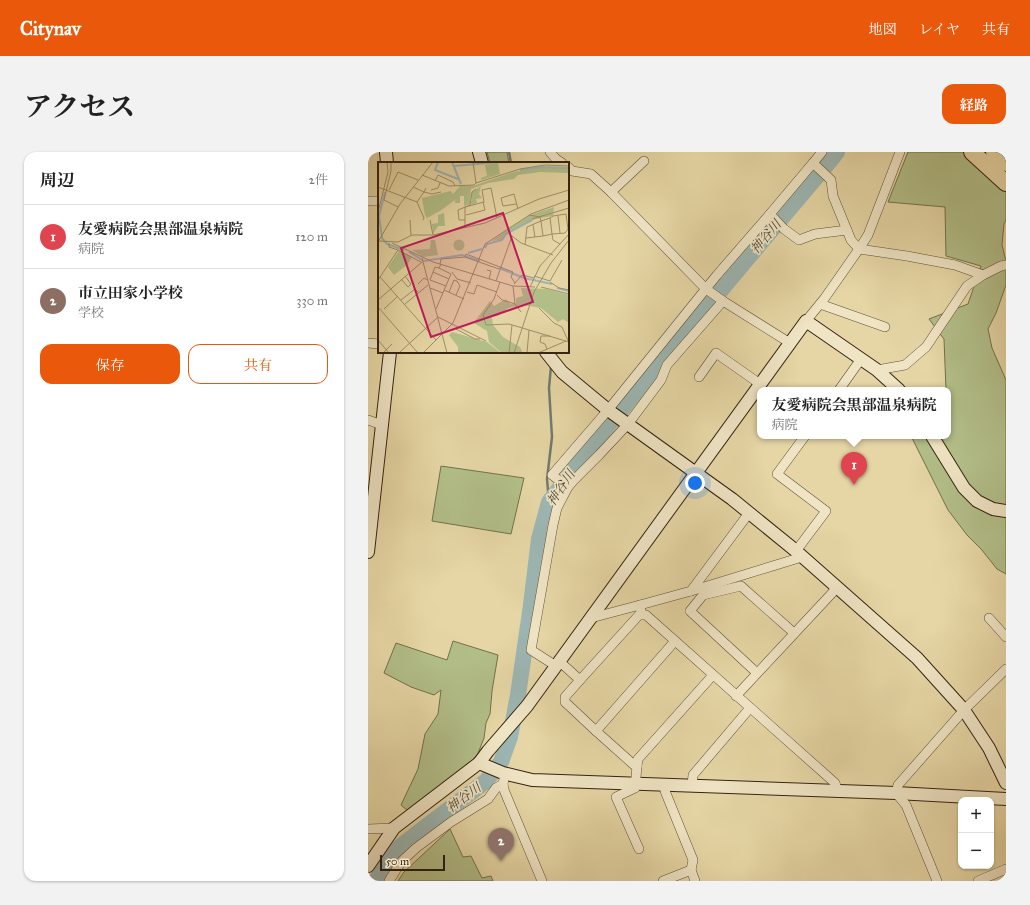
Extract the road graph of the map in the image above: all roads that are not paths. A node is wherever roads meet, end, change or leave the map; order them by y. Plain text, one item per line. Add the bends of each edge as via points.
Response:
1 (386, 152) edge
2 (479, 152) edge
3 (550, 152) edge
4 (822, 152) edge
5 (900, 152) edge
6 (972, 152) edge
7 (994, 152) edge
8 (644, 161) dead end
9 (387, 162) edge
10 (482, 162) edge
11 (560, 162) edge
12 (1006, 163) edge
13 (813, 164) junction
14 (569, 168) edge
15 (1006, 183) edge
16 (610, 192) junction
17 (770, 214) junction
18 (847, 230) junction
19 (860, 249) junction
20 (1006, 265) edge
21 (982, 275) junction
22 (706, 289) junction
23 (723, 302) junction
24 (820, 304) junction
25 (806, 322) junction
26 (885, 327) dead end
27 (368, 343) edge
28 (790, 343) junction
29 (378, 344) edge
30 (390, 353) edge
31 (547, 353) edge
32 (861, 359) junction
33 (877, 370) junction
34 (699, 377) dead end
35 (760, 384) junction
36 (758, 387) edge
37 (841, 387) edge
38 (896, 387) edge
39 (757, 388) edge
40 (608, 410) junction
41 (368, 420) edge
42 (627, 423) junction
43 (382, 425) junction
44 (803, 439) edge
45 (934, 439) edge
46 (696, 472) junction
47 (568, 487) junction
48 (1006, 511) edge
49 (749, 513) junction
50 (368, 552) edge
51 (799, 554) junction
52 (834, 585) junction
53 (691, 591) junction
54 (641, 610) junction
55 (591, 618) junction
56 (989, 618) dead end
57 (794, 633) junction
58 (1006, 637) edge
59 (675, 641) junction
60 (558, 664) junction
61 (1006, 669) edge
62 (757, 673) junction
63 (713, 675) junction
64 (580, 680) junction
65 (736, 696) junction
66 (750, 708) junction
67 (964, 710) junction
68 (596, 731) junction
69 (481, 765) junction
70 (637, 766) junction
71 (505, 778) junction
72 (1006, 783) edge
73 (636, 784) junction
74 (665, 785) junction
75 (692, 786) junction
76 (838, 792) junction
77 (896, 793) junction
78 (1006, 799) edge
79 (368, 828) edge
80 (394, 828) junction
81 (639, 849) dead end
82 (368, 866) edge
83 (691, 870) junction
84 (1006, 870) edge
85 (389, 881) edge
86 (542, 881) edge
87 (663, 881) edge
88 (695, 881) edge
89 (937, 881) edge
90 (978, 881) edge

1 - 9 street
2 - 10 street
3 - 11 street
4 - 13 street
5 - 19 street via 868,235
6 - 15 highway
7 - 12 highway
8 - 16 street
13 - 17 street
13 - 18 street via 831,180 833,196
14 - 16 street via 572,171 591,174
16 - 22 street
17 - 18 street via 799,240 815,234
17 - 22 street
18 - 19 street via 851,240
19 - 21 street via 955,265
19 - 24 street
20 - 21 street
21 - 33 street via 967,286 926,347 905,365
22 - 23 street
22 - 40 street
23 - 28 street
23 - 42 street via 667,365 661,380
24 - 25 street
24 - 26 street
25 - 28 street
25 - 32 street
27 - 29 street
28 - 35 street
30 - 43 street
31 - 40 street via 562,372
32 - 33 street
32 - 37 street
33 - 38 street
34 - 35 street via 716,353
35 - 36 street
39 - 46 street
40 - 42 street
40 - 47 street via 552,475
41 - 43 street
42 - 46 street
42 - 47 street
43 - 50 street
44 - 51 street via 777,474 826,511
45 - 48 street via 964,488 977,501 993,509
46 - 49 street
46 - 55 street
47 - 60 street via 553,525 531,650
49 - 51 street
49 - 53 street
51 - 52 street
51 - 53 street
52 - 57 street via 834,591
52 - 67 street via 917,658
53 - 54 street
54 - 55 street
54 - 59 street
54 - 64 street
55 - 60 street
56 - 58 street
57 - 62 street
57 - 62 street via 741,586 704,595 690,611
59 - 63 street
59 - 68 street
60 - 64 street
60 - 69 street via 527,706 488,751
61 - 67 street
62 - 65 street
63 - 65 street
63 - 70 street via 638,759
64 - 68 street via 565,697 565,702
65 - 66 street
66 - 75 street via 693,775
66 - 76 street via 835,783
67 - 72 street via 989,748
67 - 77 street via 898,785
68 - 70 street
69 - 71 street
69 - 80 street
70 - 73 street
71 - 73 street
71 - 85 street via 488,799 451,822 400,862
71 - 86 street via 504,790
73 - 74 street
73 - 81 street via 635,788 616,797
74 - 75 street
74 - 83 street via 665,791 693,860
75 - 76 street
76 - 77 street
77 - 78 street
77 - 89 street via 906,805
79 - 80 street
80 - 82 street
83 - 87 street
83 - 88 street
84 - 90 street

